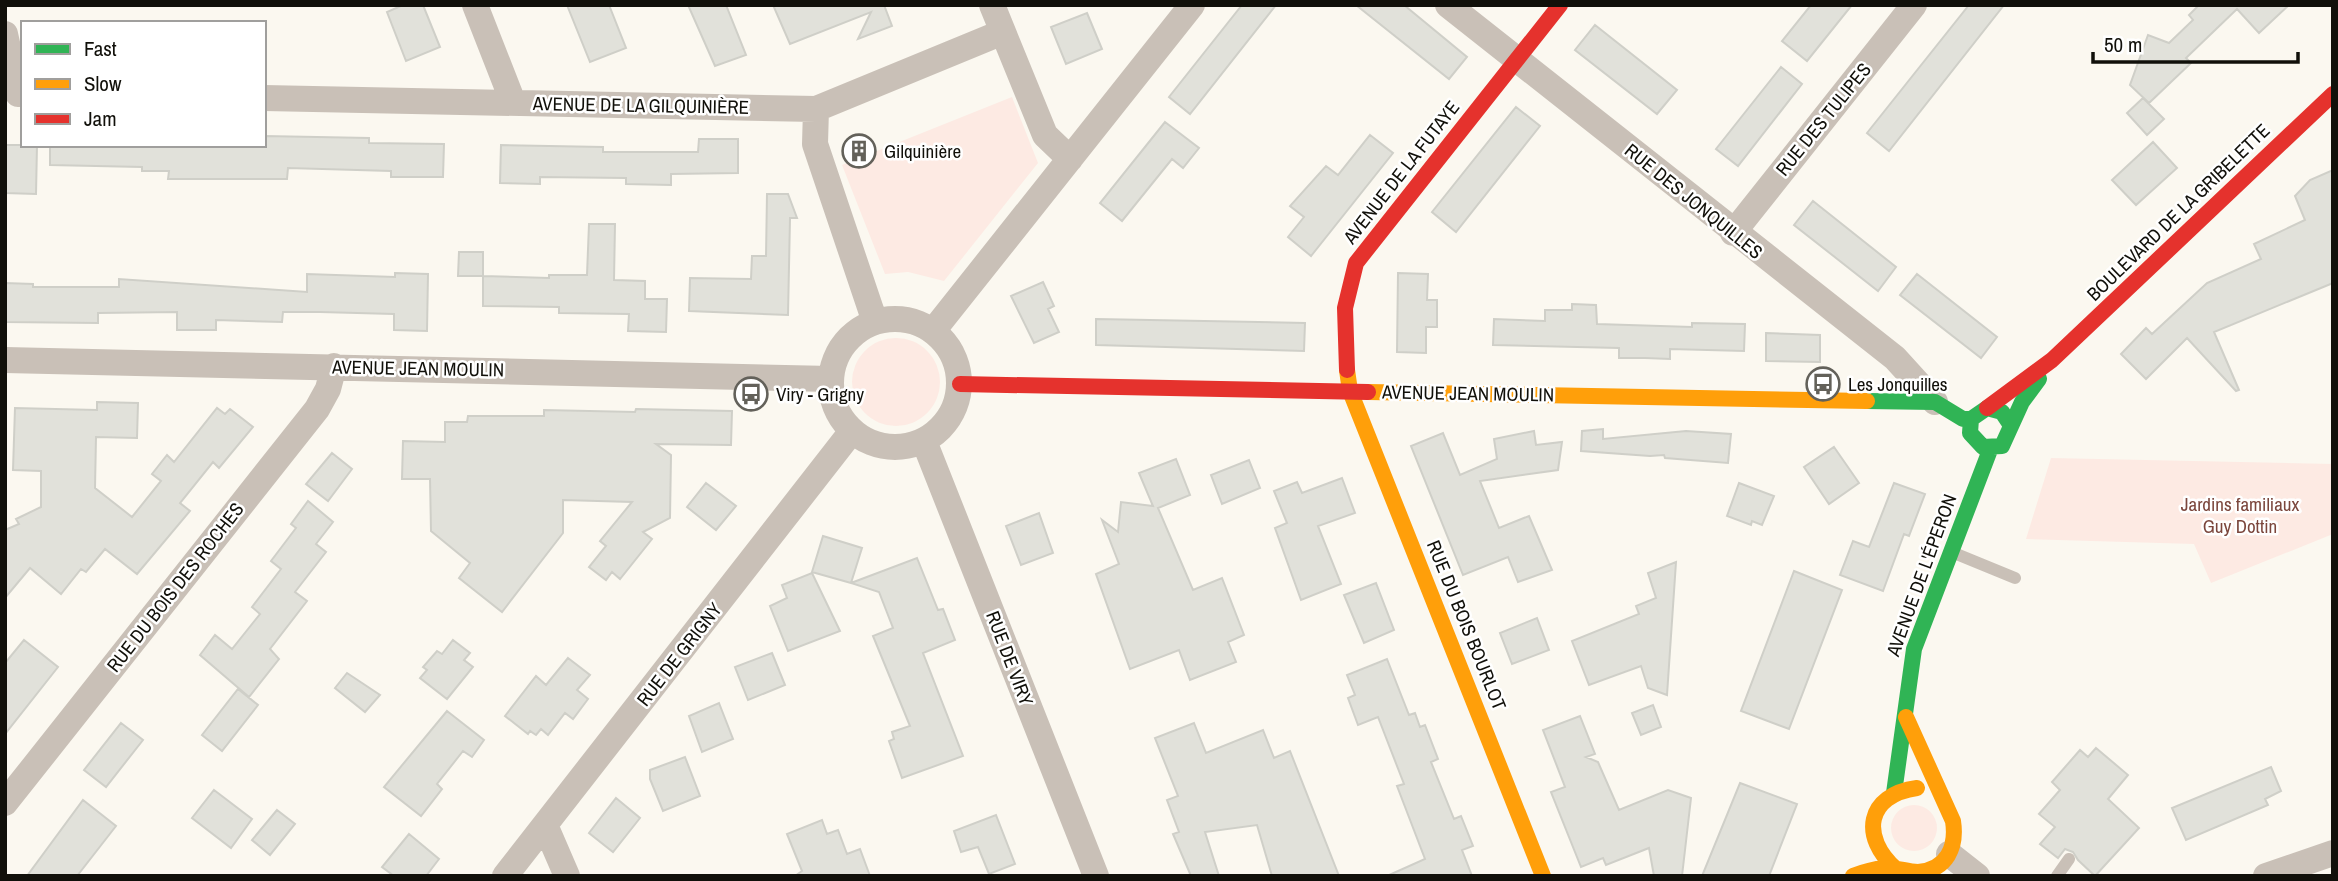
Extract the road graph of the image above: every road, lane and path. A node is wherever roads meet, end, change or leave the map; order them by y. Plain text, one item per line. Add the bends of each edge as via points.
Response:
1 (475, 5) edge
2 (992, 5) edge
3 (1192, 5) edge
4 (1448, 5) edge
5 (1560, 5) edge
6 (1914, 5) edge
7 (1003, 33) junction
8 (5, 34) edge
9 (1517, 60) junction
10 (15, 94) edge
11 (2333, 94) edge
12 (266, 98) edge
13 (513, 102) junction
14 (816, 109) junction
15 (1070, 159) junction
16 (1733, 233) junction
17 (874, 322) junction
18 (933, 331) junction
19 (5, 360) edge
20 (2052, 360) junction
21 (334, 366) junction
22 (831, 379) junction
23 (960, 384) junction
24 (1350, 391) junction
25 (1935, 402) junction
26 (1987, 408) junction
27 (1971, 419) junction
28 (2010, 424) junction
29 (852, 431) junction
30 (924, 441) junction
31 (1990, 450) junction
32 (1951, 551) junction
33 (2015, 578) dead end
34 (1906, 716) junction
35 (1894, 793) junction
36 (1945, 801) junction
37 (5, 803) edge
38 (545, 824) junction
39 (1872, 827) junction
40 (2333, 853) edge
41 (1949, 854) junction
42 (2069, 859) dead end
43 (1914, 872) edge
44 (505, 876) edge
45 (567, 876) edge
46 (1096, 876) edge
47 (1543, 876) edge
48 (1835, 876) edge
49 (1853, 876) edge
50 (1977, 876) edge
51 (2057, 876) edge
52 (2266, 876) edge

1 - 13 street
2 - 7 street
3 - 15 street
4 - 9 street, RUE DES JONQUILLES
5 - 9 street, AVENUE DE LA FUTAYE
6 - 16 street, RUE DES TULIPES
7 - 14 street, AVENUE DE LA GILQUINIÈRE
7 - 15 street via 1045,135
8 - 10 street
9 - 16 street, RUE DES JONQUILLES
9 - 24 street, AVENUE DE LA FUTAYE via 1356,263 1346,282 1345,370
11 - 20 street, BOULEVARD DE LA GRIBELETTE
12 - 13 street, AVENUE DE LA GILQUINIÈRE
13 - 14 street, AVENUE DE LA GILQUINIÈRE
14 - 17 street via 815,144
15 - 18 street
16 - 25 street, RUE DES JONQUILLES via 1895,358
17 - 18 street via 915,321
17 - 22 street via 844,344
18 - 23 street via 948,345
19 - 21 street, AVENUE JEAN MOULIN
20 - 26 street, BOULEVARD DE LA GRIBELETTE
20 - 28 street, BOULEVARD DE LA GRIBELETTE
21 - 22 street, AVENUE JEAN MOULIN
21 - 37 street, RUE DU BOIS DES ROCHES via 317,409
22 - 29 street via 832,398
23 - 24 street, AVENUE JEAN MOULIN
23 - 30 street via 950,417
24 - 25 street, AVENUE JEAN MOULIN
24 - 47 street, RUE DU BOIS BOURLOT
25 - 27 street, AVENUE JEAN MOULIN
26 - 27 street
26 - 28 street via 2002,412
27 - 31 street via 1972,440
28 - 31 street via 2007,441
29 - 30 street via 887,447
29 - 38 street, RUE DE GRIGNY
30 - 46 street, RUE DE VIRY
31 - 32 street, AVENUE DE L'ÉPERON
32 - 33 lane
32 - 34 street, AVENUE DE L'ÉPERON via 1914,649
34 - 35 street, AVENUE DE L'ÉPERON
34 - 36 street
35 - 36 street via 1921,788
35 - 39 street, AVENUE DE L'ÉPERON via 1879,807
36 - 41 street via 1956,827
38 - 44 street, RUE DE GRIGNY
38 - 45 street
39 - 43 street via 1878,852
39 - 48 street, AVENUE DE L'ÉPERON
40 - 52 street
41 - 43 street via 1942,862
41 - 50 street
42 - 51 lane
43 - 49 street via 1874,868

